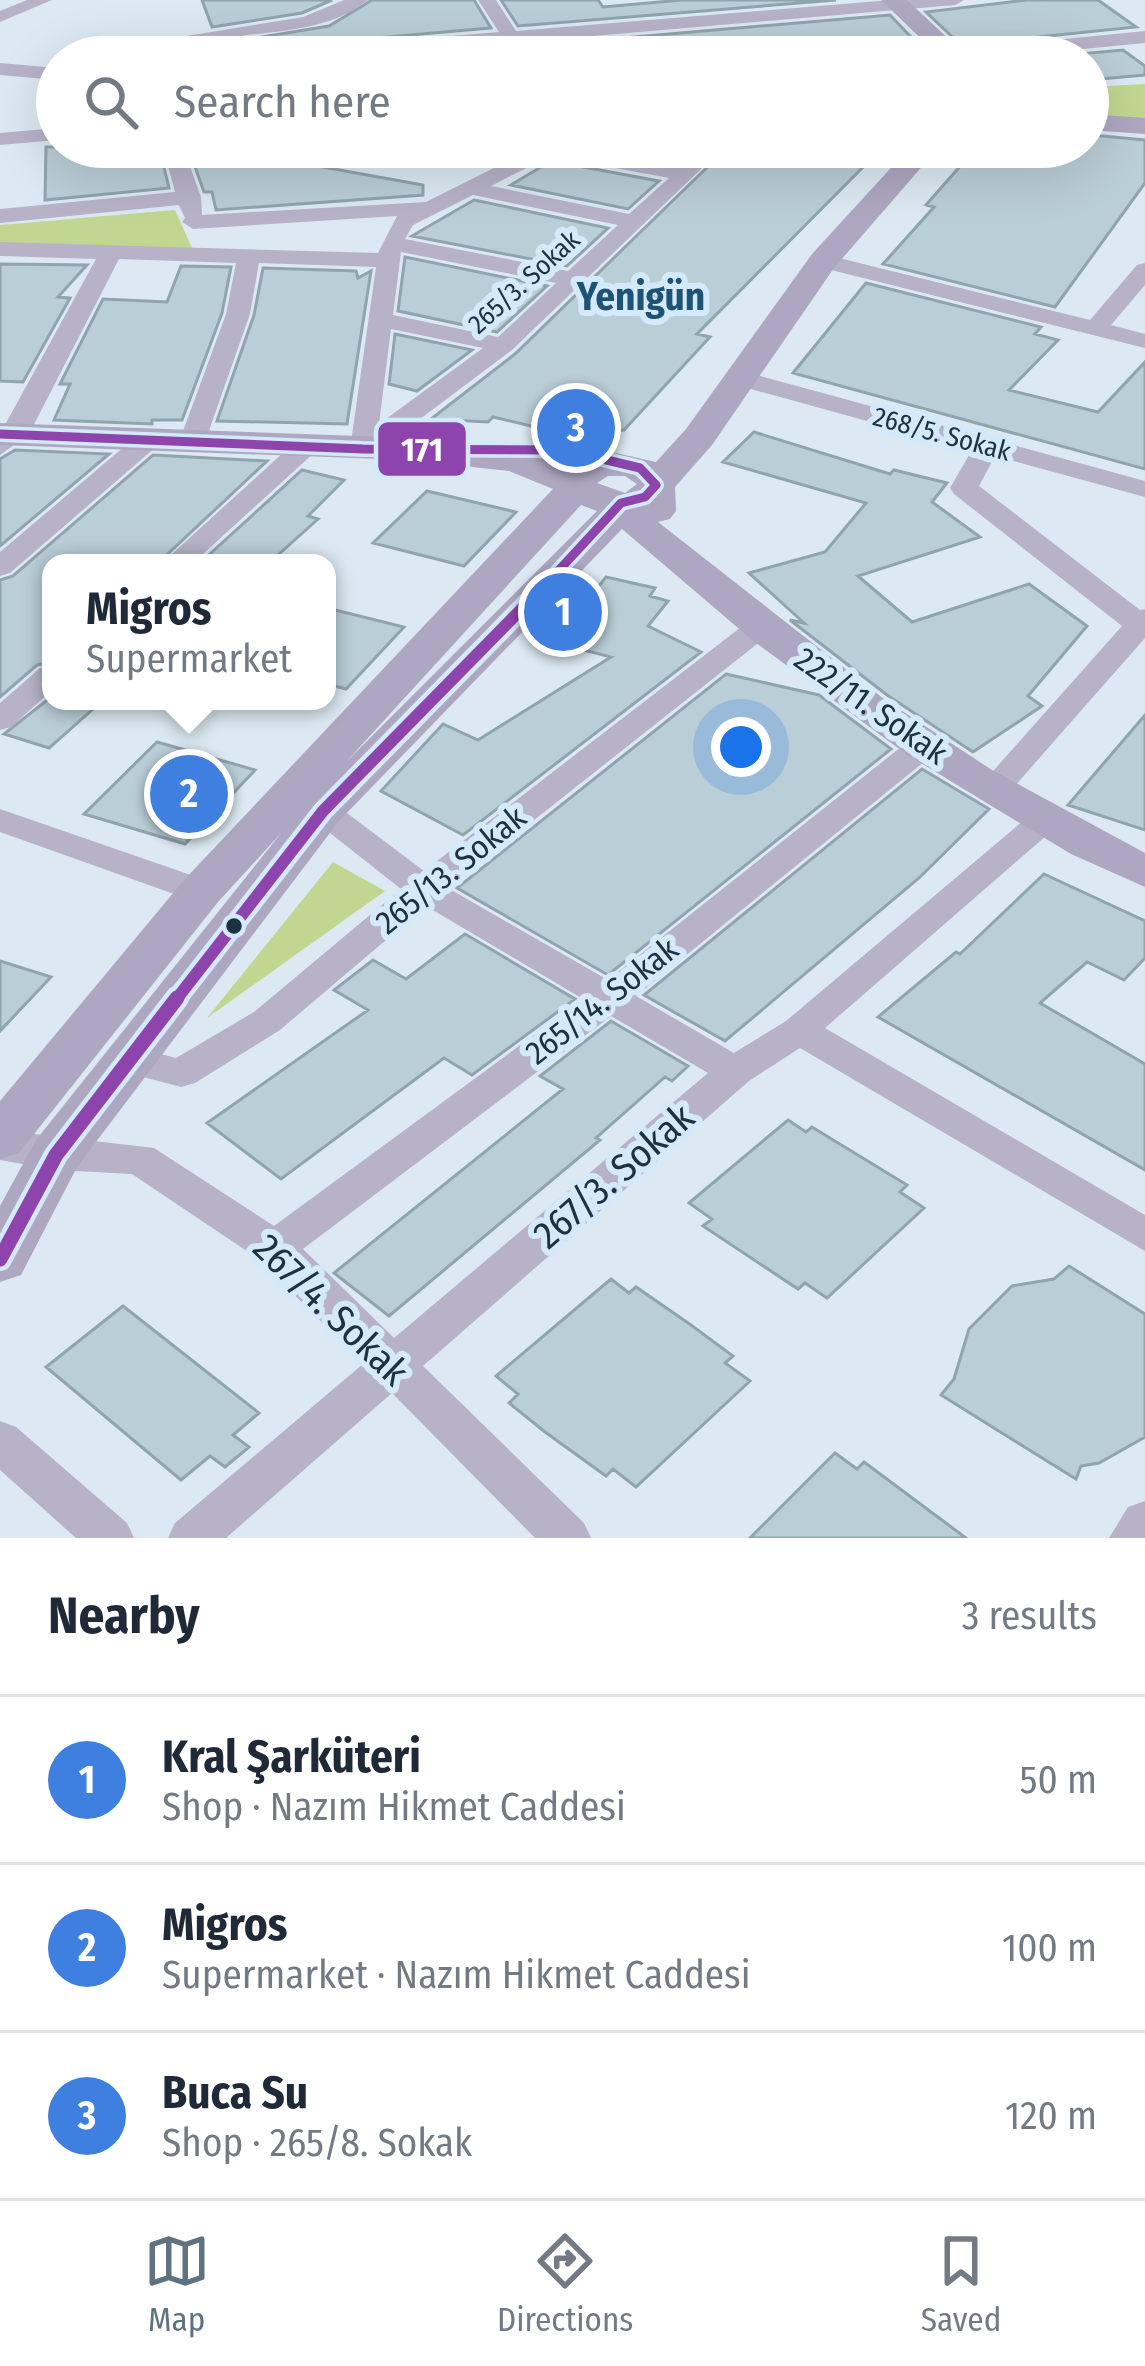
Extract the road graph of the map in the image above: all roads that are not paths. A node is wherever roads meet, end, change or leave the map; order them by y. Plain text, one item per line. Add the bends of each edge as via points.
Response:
1 (43, 0) edge
2 (359, 0) edge
3 (488, 0) edge
4 (955, 0) edge
5 (895, 3) edge
6 (0, 17) edge
7 (219, 36) edge
8 (510, 36) edge
9 (533, 36) edge
10 (933, 36) edge
11 (1145, 37) edge
12 (1109, 41) edge
13 (0, 69) edge
14 (36, 72) edge
15 (1109, 123) edge
16 (1145, 126) edge
17 (36, 136) edge
18 (0, 139) edge
19 (180, 168) edge
20 (508, 168) edge
21 (653, 168) edge
22 (691, 168) edge
23 (906, 168) edge
24 (684, 174) junction
25 (469, 188) junction
26 (190, 197) junction
27 (431, 208) junction
28 (0, 216) edge
29 (193, 222) junction
30 (634, 222) junction
31 (0, 249) edge
32 (112, 250) junction
33 (389, 252) junction
34 (204, 255) junction
35 (248, 258) junction
36 (823, 261) junction
37 (1145, 269) edge
38 (572, 279) junction
39 (378, 319) junction
40 (1095, 329) junction
41 (1145, 341) edge
42 (503, 345) junction
43 (738, 378) junction
44 (5, 438) edge
45 (148, 440) junction
46 (192, 442) junction
47 (987, 446) junction
48 (305, 447) junction
49 (363, 449) junction
50 (1145, 489) edge
51 (618, 497) junction
52 (186, 554) edge
53 (0, 567) edge
54 (1143, 624) edge
55 (760, 627) junction
56 (42, 683) edge
57 (0, 720) edge
58 (923, 746) junction
59 (994, 789) junction
60 (322, 811) junction
61 (0, 820) edge
62 (1042, 823) junction
63 (1145, 872) edge
64 (424, 889) junction
65 (201, 891) junction
66 (608, 999) junction
67 (799, 1030) junction
68 (128, 1058) junction
69 (735, 1071) junction
70 (0, 1142) edge
71 (56, 1155) junction
72 (1145, 1235) edge
73 (275, 1248) junction
74 (0, 1259) edge
75 (393, 1368) junction
76 (0, 1441) edge
77 (1145, 1522) edge
78 (110, 1538) edge
79 (192, 1538) edge
80 (567, 1538) edge
81 (1133, 1538) edge

1 - 6 street
2 - 7 street via 307,22
3 - 8 street
4 - 5 street
5 - 9 street
5 - 10 main road
11 - 12 street
13 - 14 street
15 - 16 main road
17 - 18 street
19 - 26 street
20 - 25 street
21 - 24 street
22 - 24 street, 265/3. Sokak
23 - 36 main road
24 - 30 street, 265/3. Sokak
25 - 27 street
25 - 30 street
26 - 28 street
26 - 29 street
27 - 29 street
27 - 33 street via 405,221
29 - 34 street
30 - 38 street, 265/3. Sokak
31 - 32 street
32 - 34 street
32 - 44 street
33 - 35 street
33 - 38 street
33 - 39 street
34 - 35 street
35 - 46 street via 238,314
36 - 40 street
36 - 43 main road
37 - 40 street
38 - 42 street, 265/3. Sokak
39 - 42 street
39 - 49 street
40 - 41 street
42 - 49 street, 265/3. Sokak
43 - 47 street, 268/5. Sokak
43 - 51 main road via 699,436
44 - 45 main road, 222/11. Sokak
45 - 46 main road, 222/11. Sokak
45 - 53 street
46 - 48 main road, 222/11. Sokak
47 - 50 street, 268/5. Sokak
47 - 54 street via 964,488
48 - 49 main road, 222/11. Sokak
48 - 52 street
49 - 51 main road, 222/11. Sokak via 537,466
51 - 55 main road, 222/11. Sokak
51 - 60 main road
51 - 65 main road
54 - 59 street
55 - 58 main road, 222/11. Sokak
55 - 64 street, 265/13. Sokak
56 - 57 street
58 - 59 main road, 222/11. Sokak
58 - 66 street, 265/14. Sokak
59 - 62 main road, 222/11. Sokak
60 - 64 street
60 - 68 main road
61 - 65 street
62 - 63 main road, 222/11. Sokak
62 - 67 street, 267/3. Sokak
64 - 66 street
64 - 68 street, 265/13. Sokak via 266,1021 181,1073
65 - 70 main road
66 - 69 street
66 - 73 street, 265/14. Sokak
67 - 69 street, 267/3. Sokak
67 - 72 street
68 - 71 main road
69 - 75 street, 267/3. Sokak
70 - 71 street, 267/4. Sokak
71 - 73 street, 267/4. Sokak via 140,1159
71 - 74 main road
73 - 75 street, 267/4. Sokak
75 - 79 street, 267/3. Sokak
75 - 80 street, 267/4. Sokak
76 - 78 street
77 - 81 street

